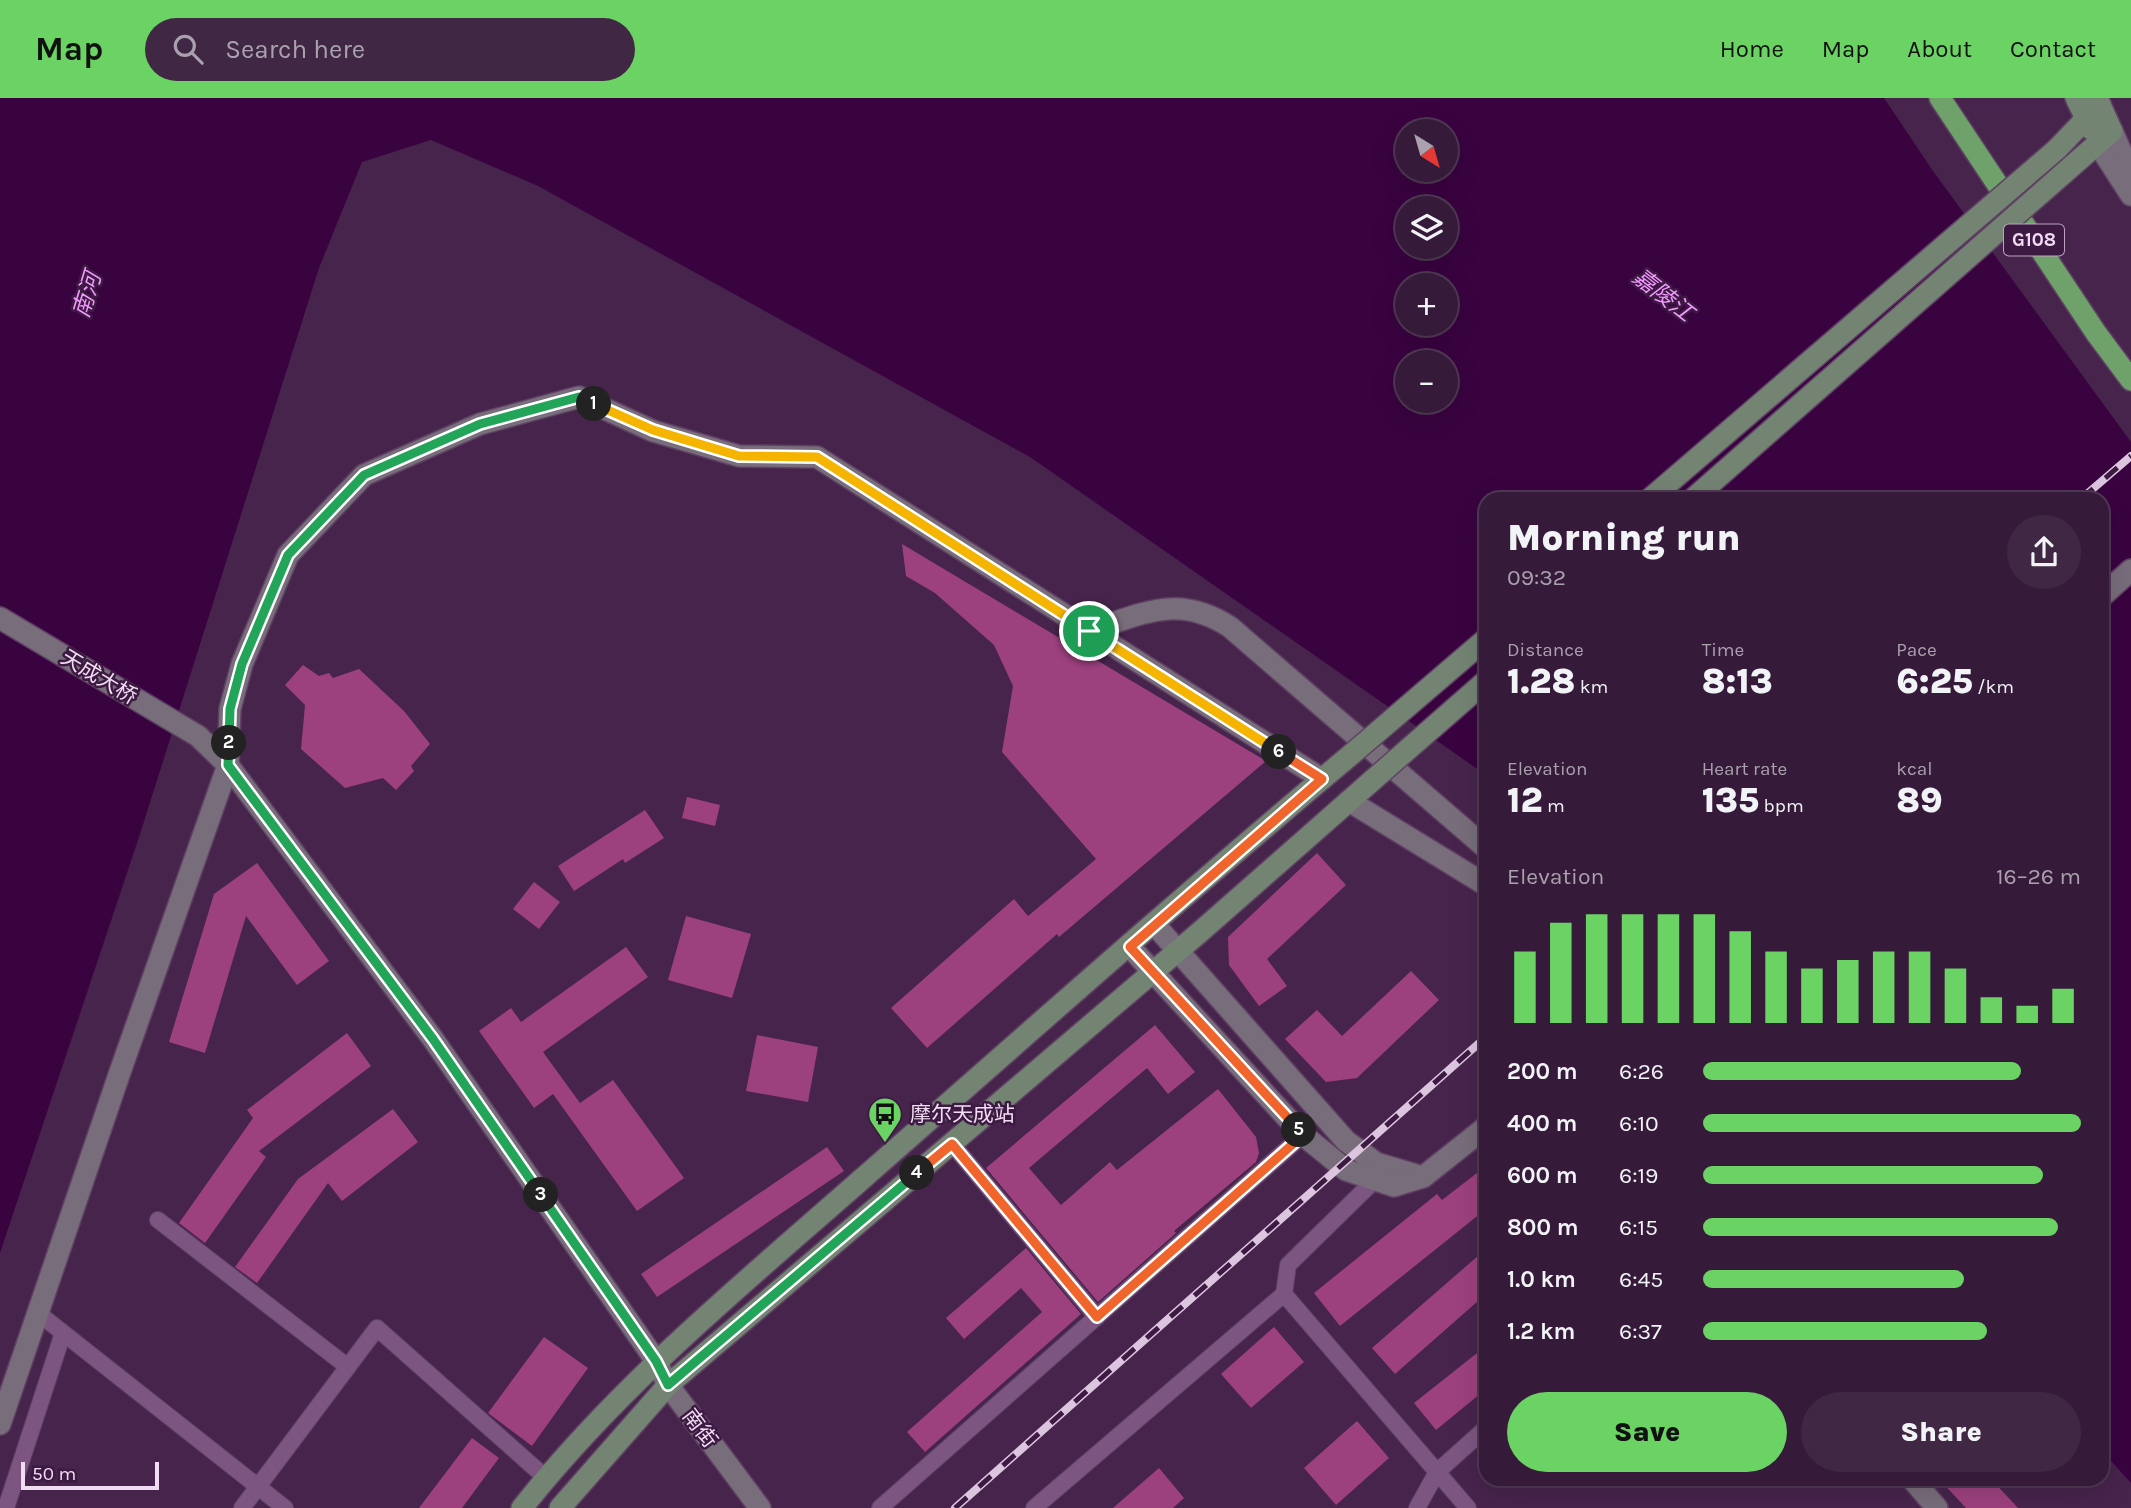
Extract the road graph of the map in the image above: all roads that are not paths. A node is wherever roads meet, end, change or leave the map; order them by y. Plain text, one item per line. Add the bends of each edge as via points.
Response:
1 (1940, 98) edge
2 (2076, 98) edge
3 (2095, 107) edge
4 (2105, 137) junction
5 (2131, 174) edge
6 (2131, 195) edge
7 (2131, 380) edge
8 (1658, 492) edge
9 (1701, 492) edge
10 (2131, 570) edge
11 (2109, 590) edge
12 (0, 618) edge
13 (1089, 631) junction
14 (1479, 645) edge
15 (1479, 687) edge
16 (198, 736) joint
17 (228, 765) junction
18 (1322, 779) junction
19 (1349, 801) junction
20 (1479, 842) edge
21 (1479, 881) edge
22 (1155, 925) junction
23 (1130, 947) junction
24 (1178, 951) junction
25 (1153, 972) junction
26 (1479, 1133) edge
27 (1303, 1135) junction
28 (952, 1144) junction
29 (1381, 1174) junction
30 (158, 1220) dead end
31 (1284, 1294) junction
32 (38, 1313) junction
33 (1097, 1317) junction
34 (63, 1333) junction
35 (656, 1361) junction
36 (348, 1367) junction
37 (668, 1385) junction
38 (0, 1424) edge
39 (1479, 1434) edge
40 (1437, 1472) junction
41 (546, 1478) junction
42 (258, 1486) junction
43 (1918, 1486) edge
44 (6, 1508) edge
45 (242, 1508) edge
46 (285, 1508) edge
47 (522, 1508) edge
48 (560, 1508) edge
49 (760, 1508) edge
50 (880, 1508) edge
51 (1034, 1508) edge
52 (1417, 1508) edge
53 (1468, 1508) edge
54 (1937, 1508) edge

1 - 7 highway, G108
2 - 3 main road
3 - 4 main road
3 - 8 main road, bridge via 2057,149
4 - 5 street
4 - 6 street
4 - 9 main road, bridge
10 - 11 street
12 - 16 street, 天成大桥
13 - 17 street via 817,457 739,456 653,430 579,397 480,424 364,475 354,485 288,555 239,675 230,709
13 - 18 street
13 - 20 street via 1171,607 1217,618
14 - 18 main road, bridge
15 - 19 main road, bridge
16 - 17 street, 南街
17 - 32 street
17 - 35 street, 南街 via 433,1039
18 - 22 main road
19 - 21 street
19 - 24 main road
22 - 23 main road
22 - 24 street
23 - 25 street
23 - 35 main road
24 - 25 main road
24 - 29 street via 1346,1142
25 - 27 street
25 - 28 main road
26 - 29 street via 1423,1177 1394,1186
27 - 29 street via 1346,1170
27 - 33 street
28 - 33 street
28 - 37 main road
29 - 31 street via 1288,1265
30 - 36 street
31 - 40 street
31 - 51 street
32 - 34 street
32 - 38 street
33 - 50 street
34 - 42 street
34 - 44 street
35 - 37 street, 南街
35 - 41 main road
36 - 41 street via 377,1328
36 - 42 street
37 - 48 main road
37 - 49 street, 南街
39 - 40 street
40 - 52 street
40 - 53 street
41 - 47 main road
42 - 45 street
42 - 46 street
43 - 54 street

